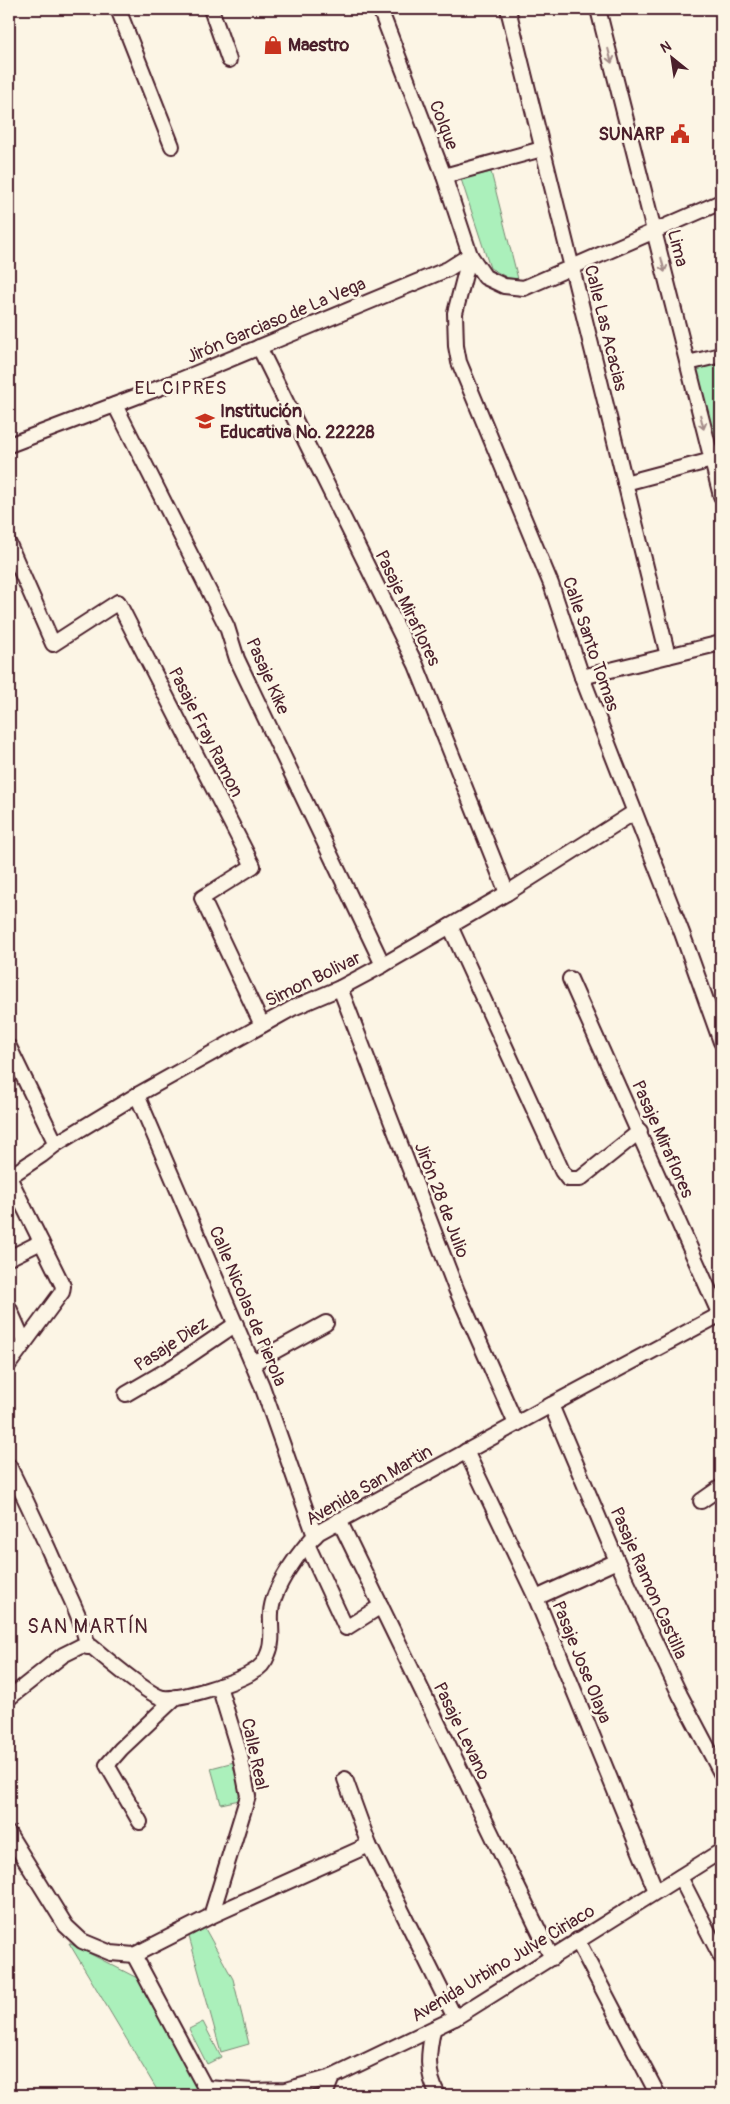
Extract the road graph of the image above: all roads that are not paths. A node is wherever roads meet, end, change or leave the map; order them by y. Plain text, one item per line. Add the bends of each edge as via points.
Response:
1 (118, 9) edge
2 (211, 9) edge
3 (380, 9) edge
4 (508, 9) edge
5 (598, 9) edge
6 (229, 60) dead end
7 (172, 146) dead end
8 (542, 149) junction
9 (444, 176) junction
10 (721, 202) edge
11 (654, 232) junction
12 (470, 255) junction
13 (572, 267) junction
14 (259, 347) junction
15 (721, 355) edge
16 (688, 363) junction
17 (115, 405) junction
18 (9, 445) edge
19 (712, 460) junction
20 (626, 483) junction
21 (721, 496) edge
22 (9, 544) edge
23 (721, 643) edge
24 (668, 656) junction
25 (582, 677) junction
26 (633, 812) junction
27 (507, 894) junction
28 (450, 926) junction
29 (383, 965) junction
30 (570, 979) dead end
31 (340, 988) junction
32 (262, 1025) junction
33 (721, 1042) edge
34 (9, 1047) edge
35 (137, 1094) junction
36 (640, 1131) junction
37 (56, 1144) junction
38 (9, 1177) edge
39 (41, 1242) junction
40 (9, 1258) edge
41 (9, 1308) edge
42 (721, 1314) edge
43 (326, 1322) dead end
44 (236, 1324) junction
45 (24, 1342) junction
46 (253, 1363) junction
47 (9, 1364) edge
48 (126, 1394) dead end
49 (551, 1404) junction
50 (516, 1424) junction
51 (466, 1451) junction
52 (9, 1466) edge
53 (721, 1487) edge
54 (701, 1500) dead end
55 (339, 1520) junction
56 (311, 1540) junction
57 (617, 1561) junction
58 (536, 1598) junction
59 (381, 1606) junction
60 (88, 1647) junction
61 (219, 1686) junction
62 (176, 1696) junction
63 (9, 1698) edge
64 (721, 1772) edge
65 (345, 1779) dead end
66 (140, 1822) dead end
67 (9, 1834) edge
68 (369, 1845) junction
69 (721, 1851) edge
70 (680, 1877) junction
71 (656, 1891) junction
72 (211, 1916) junction
73 (577, 1940) junction
74 (134, 1955) junction
75 (721, 1957) edge
76 (552, 1958) junction
77 (454, 2018) junction
78 (433, 2030) junction
79 (332, 2077) junction
80 (207, 2092) edge
81 (325, 2095) edge
82 (438, 2095) edge
83 (658, 2095) edge

1 - 7 street
2 - 6 street
3 - 9 street, Colque
4 - 8 street, Calle Las Acacias
5 -> 11 street, Lima
8 - 9 street
8 - 13 street, Calle Las Acacias
9 - 12 street, Colque
10 - 11 street
11 - 13 street
11 -> 16 street, Lima
12 - 13 street via 486,277 504,286 524,288
12 - 14 street, Jirón Garciaso de La Vega via 448,268
12 - 25 street, Calle Santo Tomas via 455,314 459,362 551,584
13 - 20 street, Calle Las Acacias
14 - 17 street, Jirón Garciaso de La Vega
14 - 27 street, Pasaje Miraflores via 416,665
15 - 16 street
16 -> 19 street, Lima
17 - 18 street, Jirón Garciaso de La Vega
17 - 29 street, Pasaje Kike via 227,627 238,660
19 - 20 street
19 - 21 street, Lima
20 - 24 street, Calle Las Acacias
22 - 32 street, Pasaje Fray Ramon via 52,644 118,602 253,866 202,898
23 - 24 street
24 - 25 street
25 - 26 street, Calle Santo Tomas
26 - 27 street, Simon Bolivar
26 - 33 street, Calle Santo Tomas via 682,933
27 - 28 street, Simon Bolivar
28 - 29 street, Simon Bolivar
28 - 36 street via 568,1179 580,1180
29 - 31 street, Simon Bolivar
30 - 36 street, Pasaje Miraflores
31 - 32 street, Simon Bolivar
31 - 50 street, Jirón 28 de Julio via 456,1289
32 - 35 street, Simon Bolivar
34 - 37 street
35 - 37 street, Simon Bolivar
35 - 44 street, Calle Nicolas de Pierola
36 - 42 street, Pasaje Miraflores
37 - 38 street, Simon Bolivar
38 - 39 street
39 - 40 street
39 - 45 street via 63,1286 62,1292
41 - 45 street
42 - 49 street, Avenida San Martin
43 - 46 street
44 - 46 street, Calle Nicolas de Pierola
44 - 48 street, Pasaje Diez
45 - 47 street
46 - 56 street, Calle Nicolas de Pierola
49 - 50 street, Avenida San Martin
49 - 57 street, Pasaje Ramon Castilla
50 - 51 street, Avenida San Martin
51 - 55 street, Avenida San Martin
51 - 58 street, Pasaje Jose Olaya
52 - 60 street via 78,1615
53 - 54 street
55 - 56 street, Avenida San Martin
55 - 59 street, Pasaje Levano
56 - 59 street, Calle Nicolas de Pierola via 346,1628
56 - 61 street, Avenida San Martin via 273,1597 269,1654 250,1674
57 - 58 street
57 - 64 street, Pasaje Ramon Castilla via 680,1695
58 - 71 street, Pasaje Jose Olaya
59 - 76 street, Pasaje Levano
60 - 62 street, Avenida San Martin via 162,1698
60 - 63 street via 81,1646 63,1655
61 - 62 street, Avenida San Martin
61 - 72 street, Calle Real via 240,1755 248,1796
62 - 66 street via 107,1765
65 - 68 street
67 - 74 street via 66,1926 82,1941 110,1953
68 - 72 street
68 - 77 street
69 - 70 street, Avenida Urbino Julve Ciriaco
70 - 71 street, Avenida Urbino Julve Ciriaco
70 - 75 street
71 - 73 street, Avenida Urbino Julve Ciriaco
72 - 74 street
73 - 76 street, Avenida Urbino Julve Ciriaco
73 - 83 street
74 - 80 street
76 - 77 street, Avenida Urbino Julve Ciriaco
77 - 78 street, Avenida Urbino Julve Ciriaco
78 - 79 street, Avenida Urbino Julve Ciriaco
78 - 82 street via 429,2069
79 - 80 street, Avenida Urbino Julve Ciriaco via 286,2090
79 - 81 street

